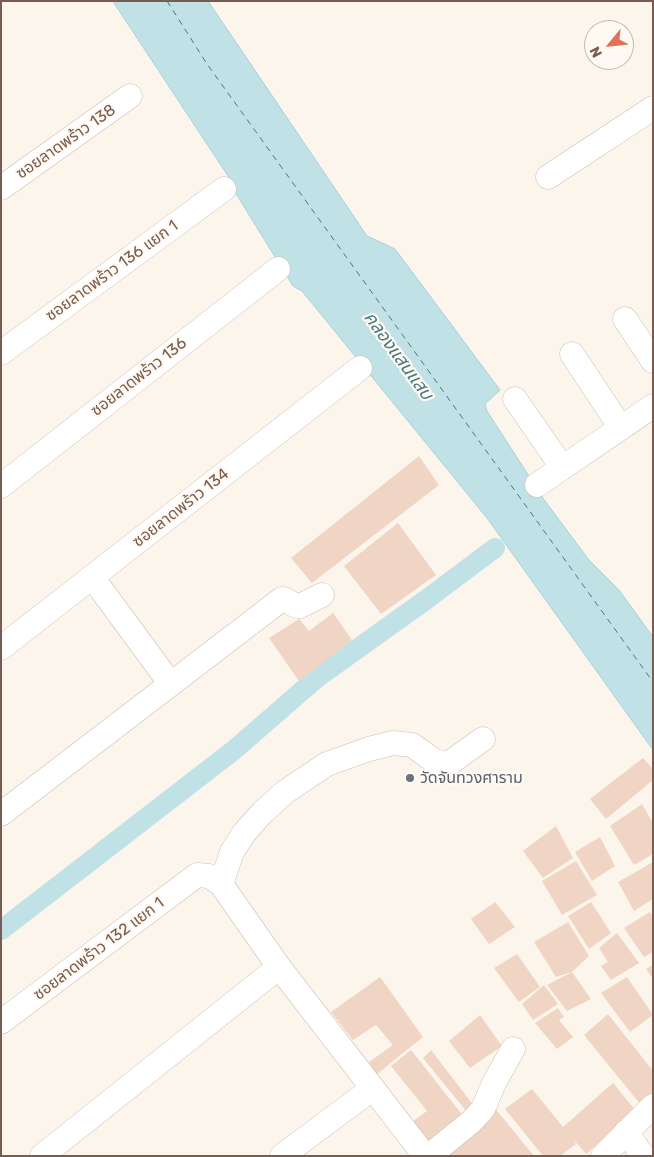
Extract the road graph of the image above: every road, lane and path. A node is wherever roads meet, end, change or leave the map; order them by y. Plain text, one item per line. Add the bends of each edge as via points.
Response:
1 (130, 96) dead end
2 (653, 108) edge
3 (548, 177) dead end
4 (1, 188) edge
5 (224, 189) dead end
6 (278, 269) dead end
7 (625, 319) dead end
8 (1, 353) edge
9 (572, 354) dead end
10 (653, 361) edge
11 (360, 368) dead end
12 (515, 399) dead end
13 (653, 406) edge
14 (621, 428) junction
15 (562, 467) junction
16 (537, 484) dead end
17 (1, 486) edge
18 (92, 577) junction
19 (322, 595) dead end
20 (1, 648) edge
21 (170, 683) junction
22 (483, 739) dead end
23 (1, 814) edge
24 (221, 884) junction
25 (279, 967) junction
26 (1, 1022) edge
27 (513, 1049) dead end
28 (372, 1089) junction
29 (653, 1106) edge
30 (626, 1132) junction
31 (42, 1156) edge
32 (282, 1156) edge
33 (425, 1156) edge
34 (429, 1156) edge
35 (603, 1156) edge
36 (643, 1156) edge

1 - 4 street, ซอยลาดพร้าว 138
2 - 3 street
5 - 8 street, ซอยลาดพร้าว 136 แยก 1
6 - 17 street, ซอยลาดพร้าว 136
7 - 10 street
9 - 14 street
11 - 18 street, ซอยลาดพร้าว 134
12 - 15 street
13 - 14 street
14 - 15 street
15 - 16 street
18 - 20 street, ซอยลาดพร้าว 134
18 - 21 street
19 - 21 street via 300,606 282,599
21 - 23 street
22 - 24 street via 451,762 443,764 412,745 393,743 328,764 285,792 244,833 232,852
24 - 25 street
24 - 26 street, ซอยลาดพร้าว 132 แยก 1 via 209,876 197,876
25 - 28 street
25 - 31 street
27 - 34 street via 483,1109
28 - 32 street
28 - 33 street
29 - 30 street
30 - 35 street
30 - 36 street

